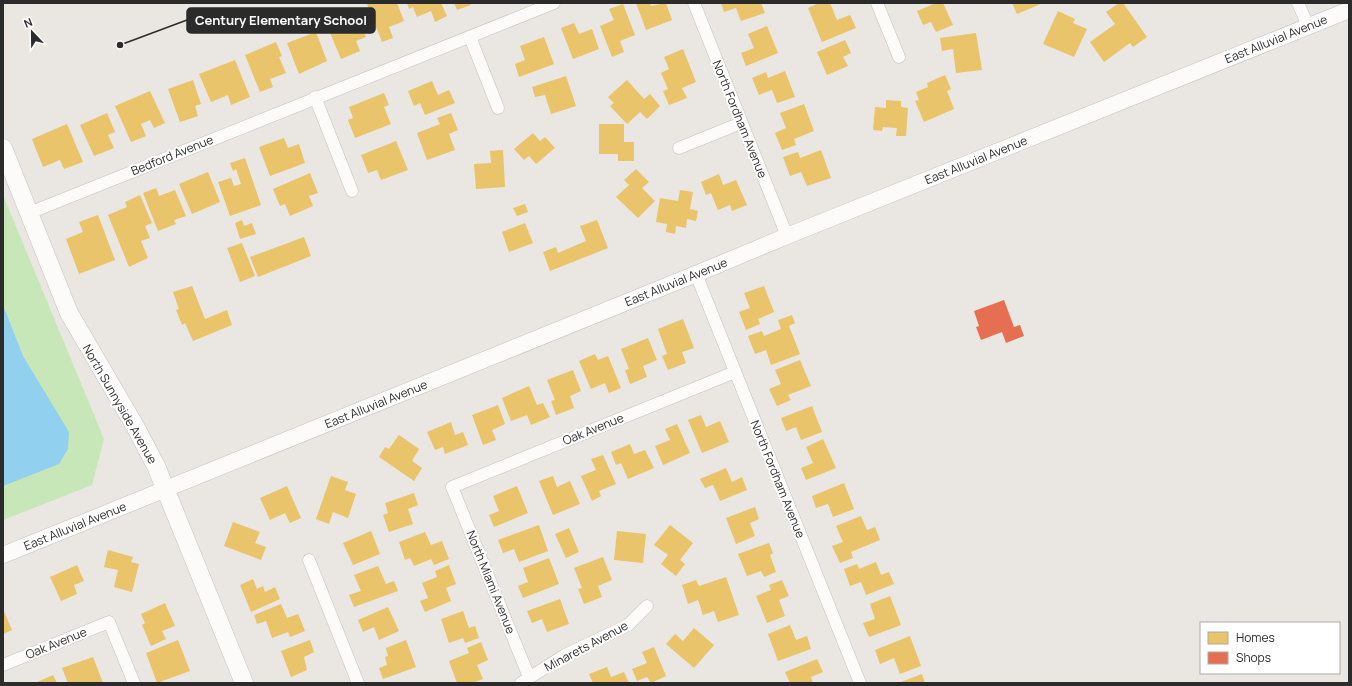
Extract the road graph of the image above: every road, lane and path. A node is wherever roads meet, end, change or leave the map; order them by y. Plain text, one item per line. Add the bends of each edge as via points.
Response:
1 (554, 3) edge
2 (694, 3) edge
3 (877, 3) edge
4 (1298, 3) edge
5 (1349, 10) edge
6 (1308, 26) junction
7 (470, 37) junction
8 (899, 58) dead end
9 (315, 98) junction
10 (498, 108) dead end
11 (741, 123) junction
12 (3, 148) edge
13 (679, 148) dead end
14 (352, 191) dead end
15 (29, 213) junction
16 (787, 236) junction
17 (696, 274) junction
18 (735, 372) junction
19 (452, 487) joint
20 (166, 489) junction
21 (3, 555) edge
22 (309, 560) dead end
23 (647, 606) dead end
24 (3, 664) edge
25 (525, 680) edge
26 (134, 683) edge
27 (244, 683) edge
28 (358, 683) edge
29 (860, 683) edge

1 - 7 street, Bedford Avenue
2 - 11 street, North Fordham Avenue
3 - 8 street
4 - 6 street
5 - 6 street, East Alluvial Avenue
6 - 16 street, East Alluvial Avenue
7 - 9 street, Bedford Avenue
7 - 10 street
9 - 14 street
9 - 15 street, Bedford Avenue
11 - 13 street
11 - 16 street, North Fordham Avenue
12 - 15 main road, North Sunnyside Avenue
15 - 20 main road, North Sunnyside Avenue via 69,313 135,426
16 - 17 street, East Alluvial Avenue
17 - 18 street, North Fordham Avenue
17 - 20 street, East Alluvial Avenue
18 - 19 street, Oak Avenue
18 - 29 street, North Fordham Avenue
19 - 25 street, North Miami Avenue
20 - 21 street, East Alluvial Avenue
20 - 27 main road, North Sunnyside Avenue
22 - 28 street
23 - 25 street, Minarets Avenue via 628,625 565,655
24 - 26 street, Oak Avenue via 109,622

